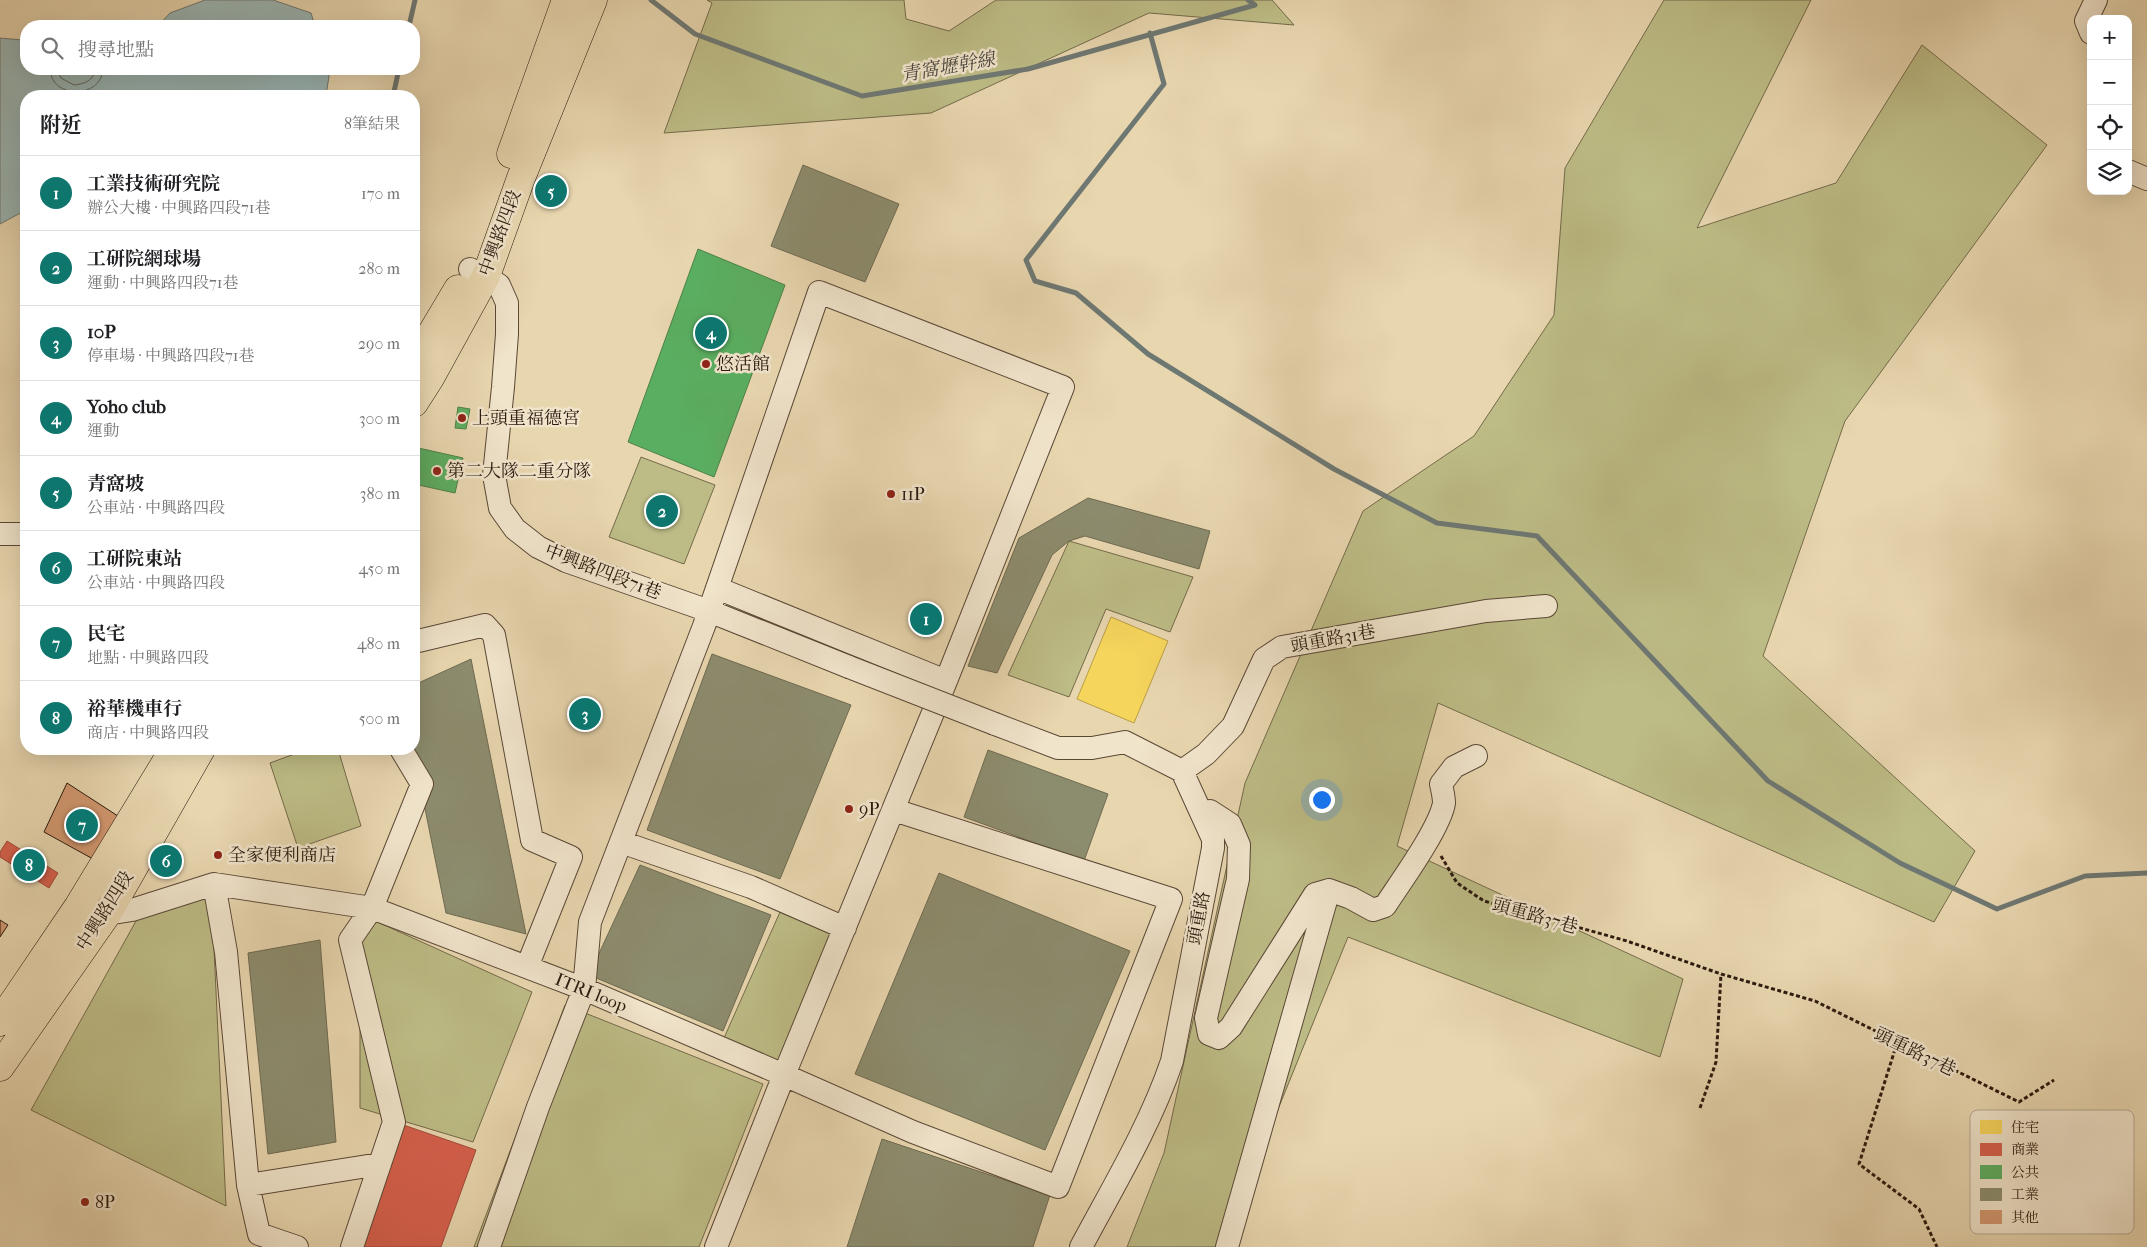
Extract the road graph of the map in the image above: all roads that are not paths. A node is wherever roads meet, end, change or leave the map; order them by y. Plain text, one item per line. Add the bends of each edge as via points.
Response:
1 (566, 0) edge
2 (592, 0) edge
3 (2096, 0) edge
4 (2089, 15) edge
5 (2132, 173) edge
6 (2147, 179) edge
7 (478, 272) junction
8 (420, 354) edge
9 (420, 394) edge
10 (0, 534) edge
11 (20, 534) edge
12 (717, 588) junction
13 (1546, 606) dead end
14 (709, 611) junction
15 (420, 641) edge
16 (946, 681) junction
17 (170, 755) edge
18 (198, 755) edge
19 (405, 755) edge
20 (1476, 756) dead end
21 (1182, 771) junction
22 (894, 810) junction
23 (1210, 811) dead end
24 (621, 842) junction
25 (214, 884) junction
26 (1329, 890) junction
27 (78, 907) junction
28 (372, 908) junction
29 (107, 914) junction
30 (845, 928) junction
31 (527, 967) junction
32 (584, 989) junction
33 (0, 1022) edge
34 (0, 1067) edge
35 (784, 1075) junction
36 (380, 1164) junction
37 (248, 1185) junction
38 (257, 1241) edge
39 (297, 1247) edge
40 (352, 1247) edge
41 (490, 1247) edge
42 (716, 1247) edge
43 (1081, 1247) edge
44 (1227, 1247) edge

1 - 7 main road, 中興路四段
2 - 7 main road, 中興路四段 via 521,178
3 - 4 street
5 - 6 street
7 - 8 main road, 中興路四段
7 - 9 main road, 中興路四段
7 - 14 street, 中興路四段71巷 via 499,285 507,302 507,343 494,475 500,508 515,529 538,547 566,561
10 - 11 street
12 - 14 street
12 - 16 street
12 - 16 street via 819,292 1063,387
13 - 21 street, 頭重路31巷 via 1486,611 1282,647 1264,659 1233,726 1206,754
14 - 21 street, 中興路四段71巷, bridge via 1058,748 1092,748 1125,742
14 - 24 street
15 - 31 street via 485,625 494,635 532,840 571,857
16 - 22 street
17 - 27 main road, 中興路四段
18 - 29 main road, 中興路四段
19 - 28 street via 422,784
20 - 26 street via 1454,767 1441,784 1444,802 1424,844 1385,906 1373,910
21 - 43 street, 頭重路 via 1205,818 1213,848 1172,1061 1158,1097
22 - 30 street
22 - 35 street, ITRI loop via 1171,899 1058,1188 913,1132
23 - 26 street via 1230,824 1239,845 1238,879 1206,1018 1209,1034 1219,1038 1231,1027 1315,894
24 - 30 street via 752,887
24 - 32 street via 590,922
25 - 28 street, ITRI loop
25 - 29 street, ITRI loop via 132,910
25 - 37 street via 226,952
26 - 44 street
27 - 29 street, ITRI loop
27 - 33 main road, 中興路四段
28 - 31 street, ITRI loop
28 - 36 street via 350,940 394,1122
29 - 34 main road, 中興路四段
30 - 35 street
31 - 32 street, ITRI loop
32 - 35 street, ITRI loop
32 - 41 street via 538,1107
35 - 42 street
36 - 37 street
36 - 40 street
37 - 38 street
38 - 39 street

